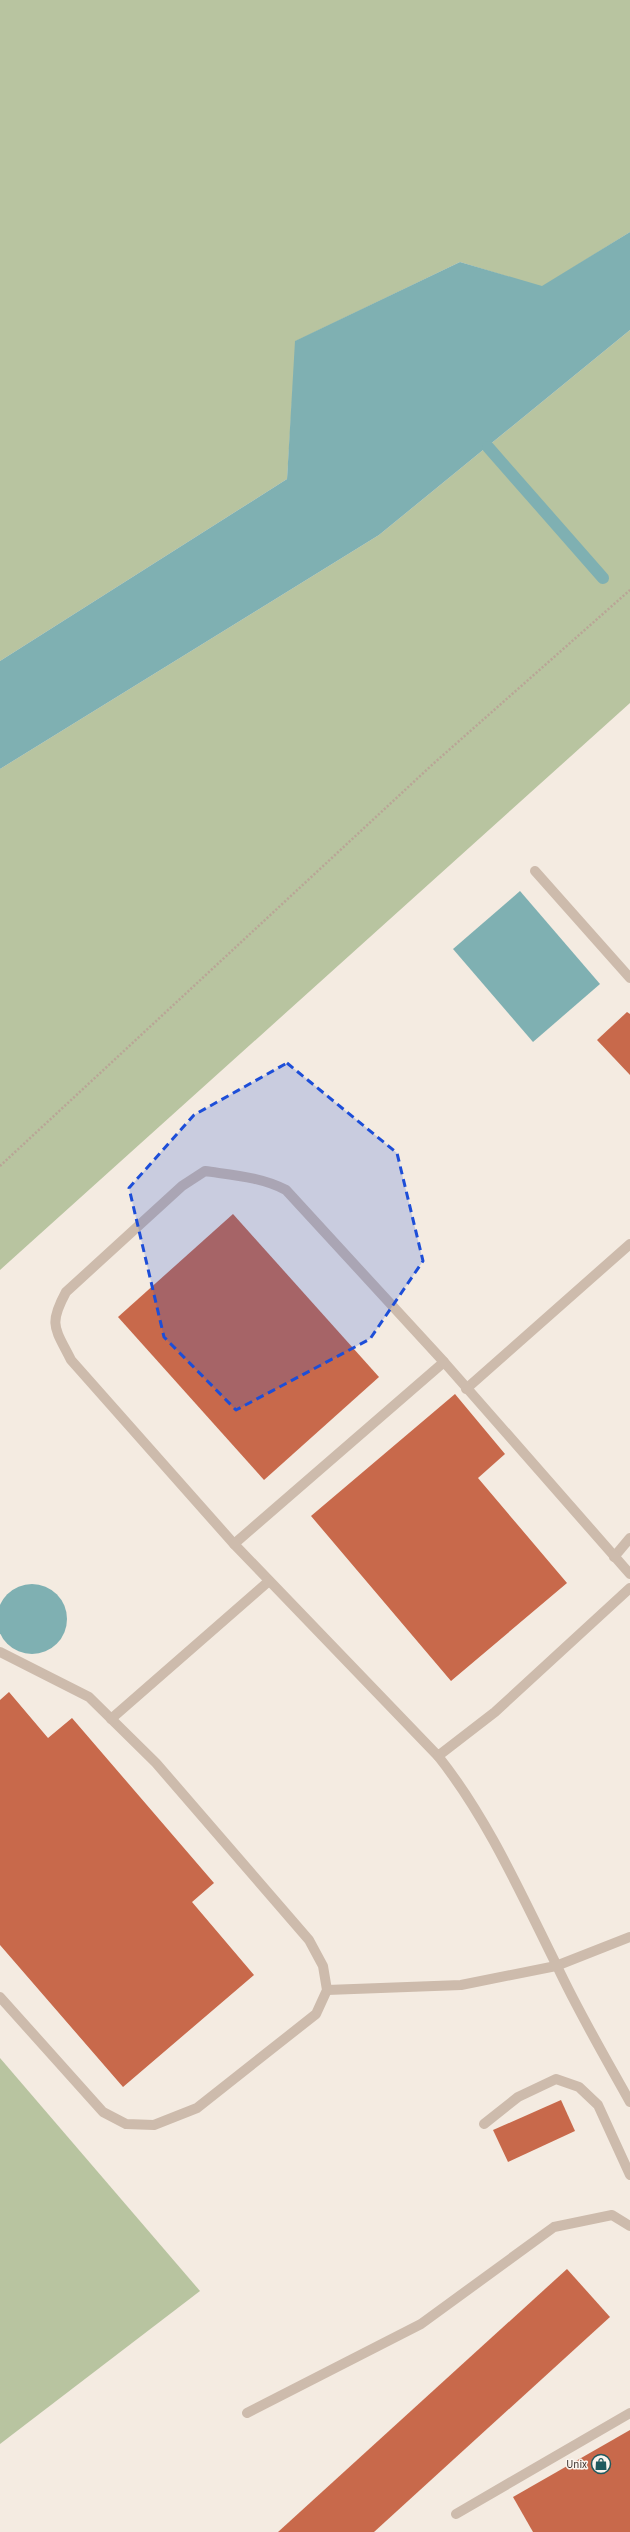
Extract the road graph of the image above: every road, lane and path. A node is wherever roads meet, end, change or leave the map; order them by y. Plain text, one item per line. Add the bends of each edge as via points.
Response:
1 (630, 590) edge
2 (535, 871) dead end
3 (630, 978) edge
4 (0, 1166) edge
5 (630, 1244) edge
6 (444, 1362) junction
7 (466, 1389) junction
8 (630, 1538) edge
9 (234, 1544) junction
10 (614, 1558) junction
11 (630, 1574) edge
12 (269, 1581) junction
13 (630, 1588) edge
14 (0, 1652) edge
15 (111, 1719) junction
16 (438, 1756) junction
17 (630, 1937) edge
18 (556, 1966) junction
19 (327, 1990) junction
20 (0, 1997) edge
21 (630, 2102) edge
22 (484, 2124) dead end
23 (630, 2175) edge
24 (630, 2226) edge
25 (247, 2413) dead end
26 (630, 2413) edge
27 (456, 2514) dead end

1 - 4 path via 433,764
2 - 3 lane
5 - 7 lane
6 - 7 lane
6 - 9 lane
6 - 9 lane via 286,1190 275,1184 205,1171 182,1186 66,1292 56,1312 55,1327 71,1360
7 - 10 lane
8 - 10 lane
9 - 12 lane
10 - 11 lane
12 - 15 lane
12 - 16 lane
13 - 16 lane via 495,1712
14 - 15 lane via 89,1697
15 - 19 lane via 156,1763 309,1940 323,1966
16 - 18 lane via 456,1779 521,1889
17 - 18 lane
18 - 19 lane via 461,1985
18 - 21 lane
19 - 20 lane via 316,2014 197,2108 154,2125 126,2124 103,2112
22 - 23 lane via 518,2097 556,2079 579,2087 598,2105
24 - 25 lane via 612,2215 554,2227 422,2324
26 - 27 lane

